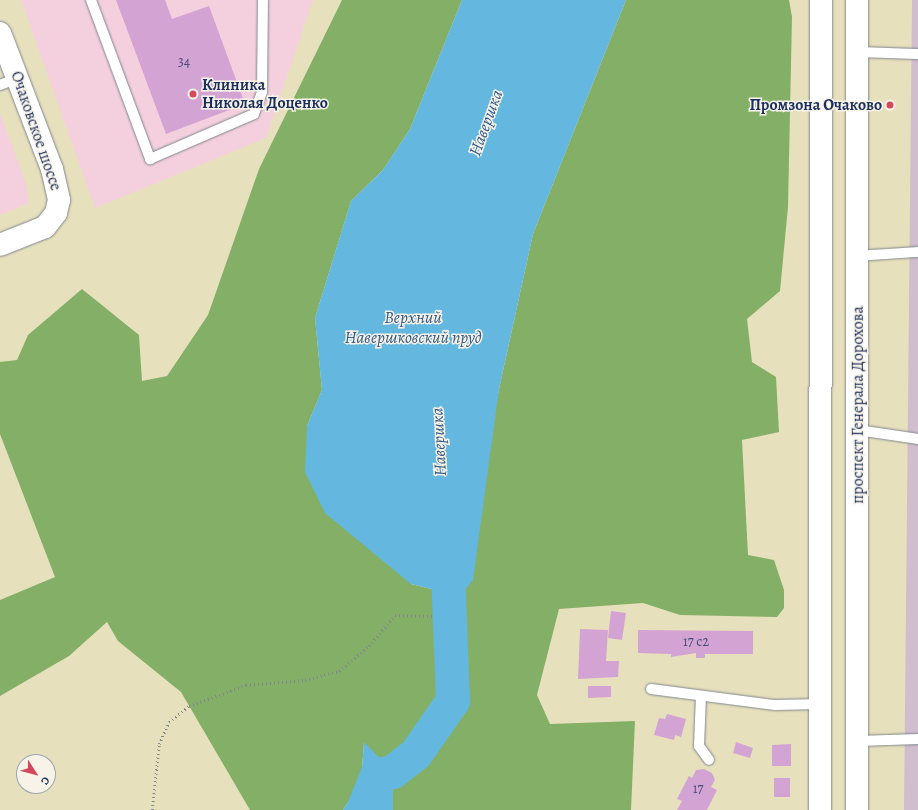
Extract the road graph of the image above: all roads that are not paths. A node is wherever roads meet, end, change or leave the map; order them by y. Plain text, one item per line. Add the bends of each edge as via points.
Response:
1 (91, 0) edge
2 (263, 0) edge
3 (821, 0) edge
4 (857, 0) edge
5 (0, 33) edge
6 (857, 52) junction
7 (918, 54) edge
8 (9, 81) edge
9 (0, 245) edge
10 (918, 252) edge
11 (857, 256) junction
12 (858, 430) junction
13 (918, 439) edge
14 (651, 689) dead end
15 (701, 696) junction
16 (820, 704) junction
17 (918, 739) edge
18 (858, 740) junction
19 (709, 760) dead end
20 (820, 810) edge
21 (857, 810) edge

1 - 2 lane via 150,159 254,114 262,92
3 - 16 main road
4 - 6 main road, проспект Генерала Дорохова
5 - 8 main road, Очаковское шоссе
6 - 7 lane
6 - 11 main road, проспект Генерала Дорохова
8 - 9 main road, Очаковское шоссе via 52,169 59,200 56,213 44,227
10 - 11 lane
11 - 12 main road, проспект Генерала Дорохова
12 - 13 lane
12 - 18 main road, проспект Генерала Дорохова
14 - 15 lane
15 - 16 lane via 774,705
15 - 19 lane via 699,746
16 - 20 main road
17 - 18 lane
18 - 21 main road, проспект Генерала Дорохова

